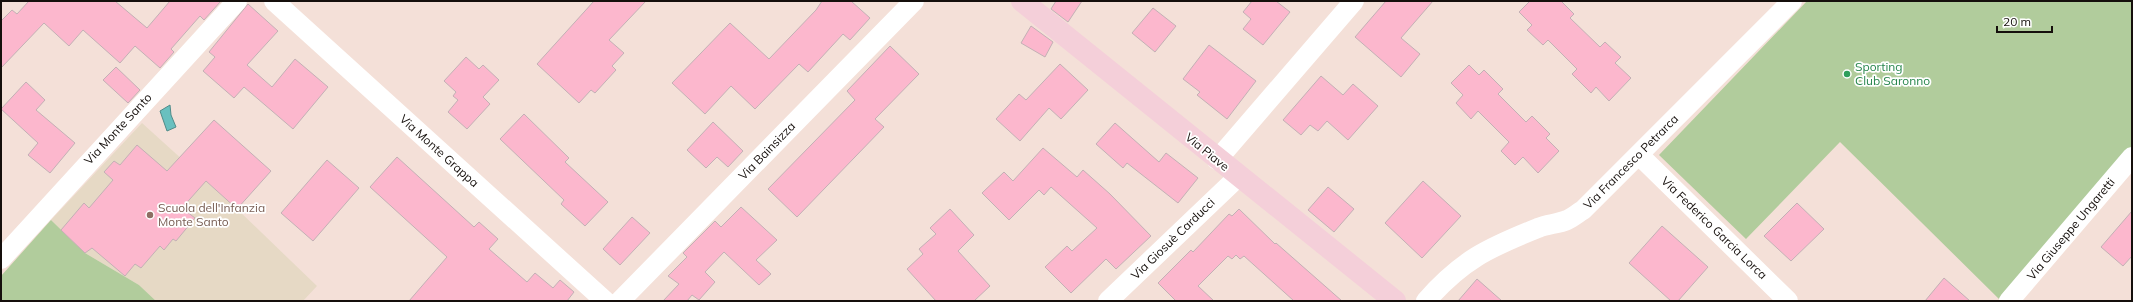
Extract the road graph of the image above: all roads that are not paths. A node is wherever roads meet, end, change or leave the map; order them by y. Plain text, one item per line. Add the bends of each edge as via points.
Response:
1 (237, 1) edge
2 (274, 1) edge
3 (914, 1) edge
4 (1022, 1) edge
5 (1354, 1) edge
6 (1792, 1) edge
7 (1639, 155) junction
8 (2132, 157) edge
9 (1217, 160) junction
10 (1238, 177) junction
11 (1, 259) edge
12 (604, 301) edge
13 (620, 301) edge
14 (1108, 301) edge
15 (1394, 301) edge
16 (1426, 301) edge
17 (1788, 301) edge
18 (2010, 301) edge

1 - 11 street, Via Monte Santo
2 - 12 street, Via Monte Grappa
3 - 13 street, Via Bainsizza
4 - 9 street, Via Piave
5 - 9 street
6 - 7 street, Via Francesco Petrarca
7 - 16 street, Via Francesco Petrarca via 1583,210 1567,220 1501,242 1467,261
7 - 17 street, Via Federico Garcia Lorca
8 - 18 street, Via Giuseppe Ungaretti
9 - 10 street, Via Piave
10 - 14 street, Via Giosuè Carducci
10 - 15 street, Via Piave

